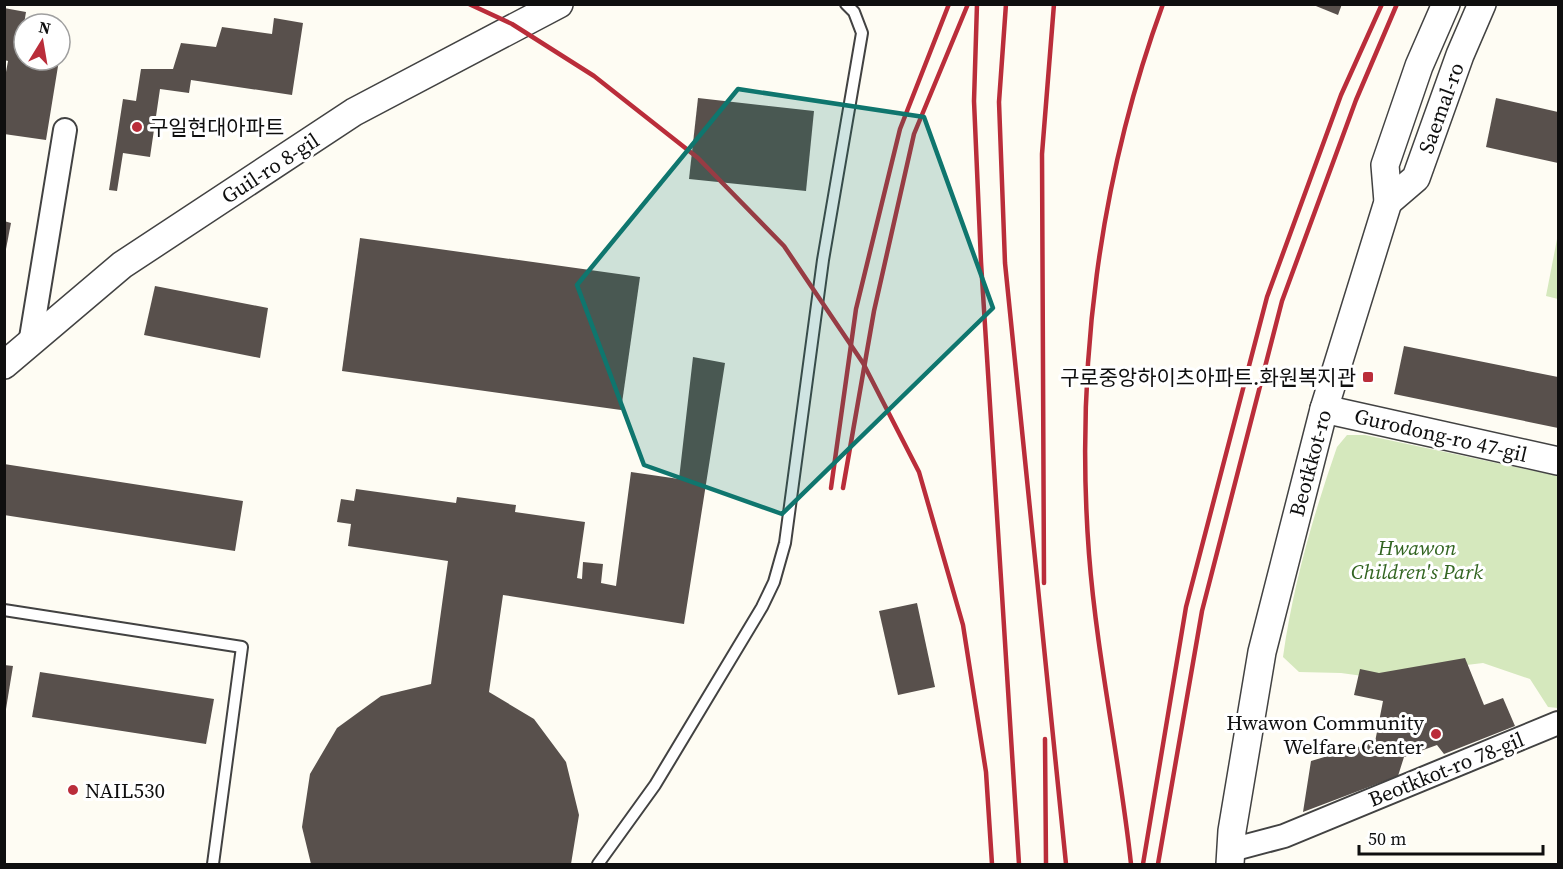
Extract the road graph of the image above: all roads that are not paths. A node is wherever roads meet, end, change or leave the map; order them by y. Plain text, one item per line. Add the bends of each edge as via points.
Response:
1 (559, 4) edge
2 (846, 4) edge
3 (1446, 4) edge
4 (1482, 4) edge
5 (65, 130) dead end
6 (1388, 202) junction
7 (30, 344) junction
8 (4, 365) edge
9 (1324, 409) junction
10 (1558, 461) edge
11 (4, 610) edge
12 (1558, 723) edge
13 (1231, 857) edge
14 (213, 864) edge
15 (598, 864) edge

1 - 7 street, Guil-ro 8-gil via 354,112 122,265
2 - 15 lane via 854,12 862,33 823,260 785,543 774,582 656,785
3 - 6 street, Beotkkot-ro via 1419,66 1385,165
4 - 6 street, Saemal-ro via 1416,178
5 - 7 street
6 - 9 street, Beotkkot-ro
7 - 8 street, Guil-ro 8-gil
9 - 10 street, Gurodong-ro 47-gil
9 - 13 street, Beotkkot-ro via 1262,652
11 - 14 lane via 242,647
12 - 13 street, Beotkkot-ro 78-gil

